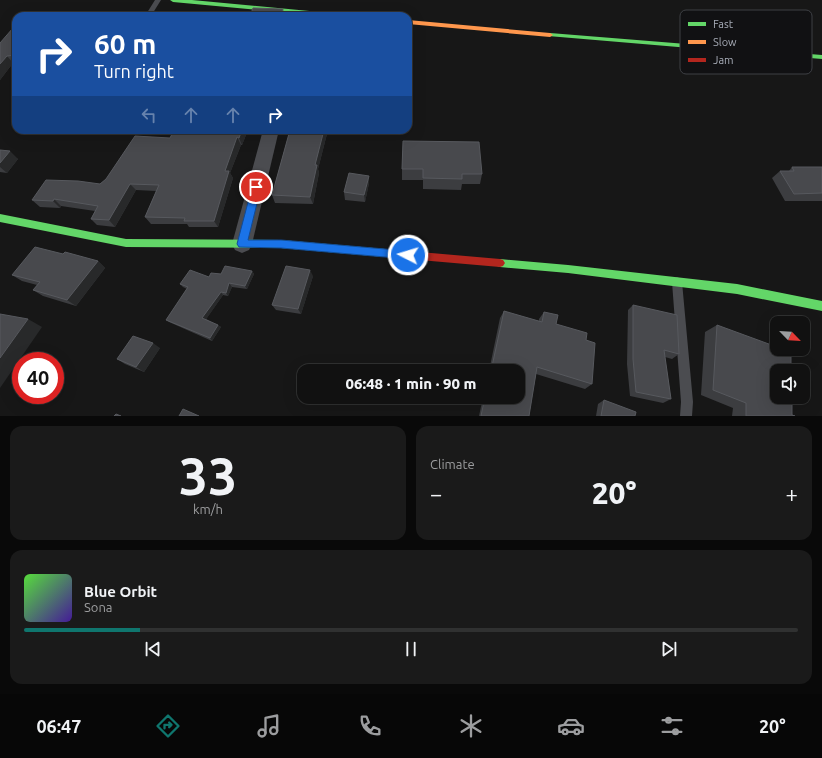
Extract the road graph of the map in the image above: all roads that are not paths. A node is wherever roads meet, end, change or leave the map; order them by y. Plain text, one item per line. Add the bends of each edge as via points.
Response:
1 (158, 0) edge
2 (173, 0) edge
3 (150, 12) edge
4 (283, 12) edge
5 (412, 22) edge
6 (680, 46) edge
7 (812, 56) edge
8 (822, 57) edge
9 (270, 134) edge
10 (0, 218) edge
11 (242, 244) junction
12 (678, 282) junction
13 (822, 306) edge
14 (686, 416) edge

1 - 3 lane
2 - 4 main road
5 - 6 main road
7 - 8 main road
9 - 11 street
10 - 11 main road via 126,243
11 - 12 main road via 281,244 568,269
12 - 13 main road
12 - 14 lane via 688,402

